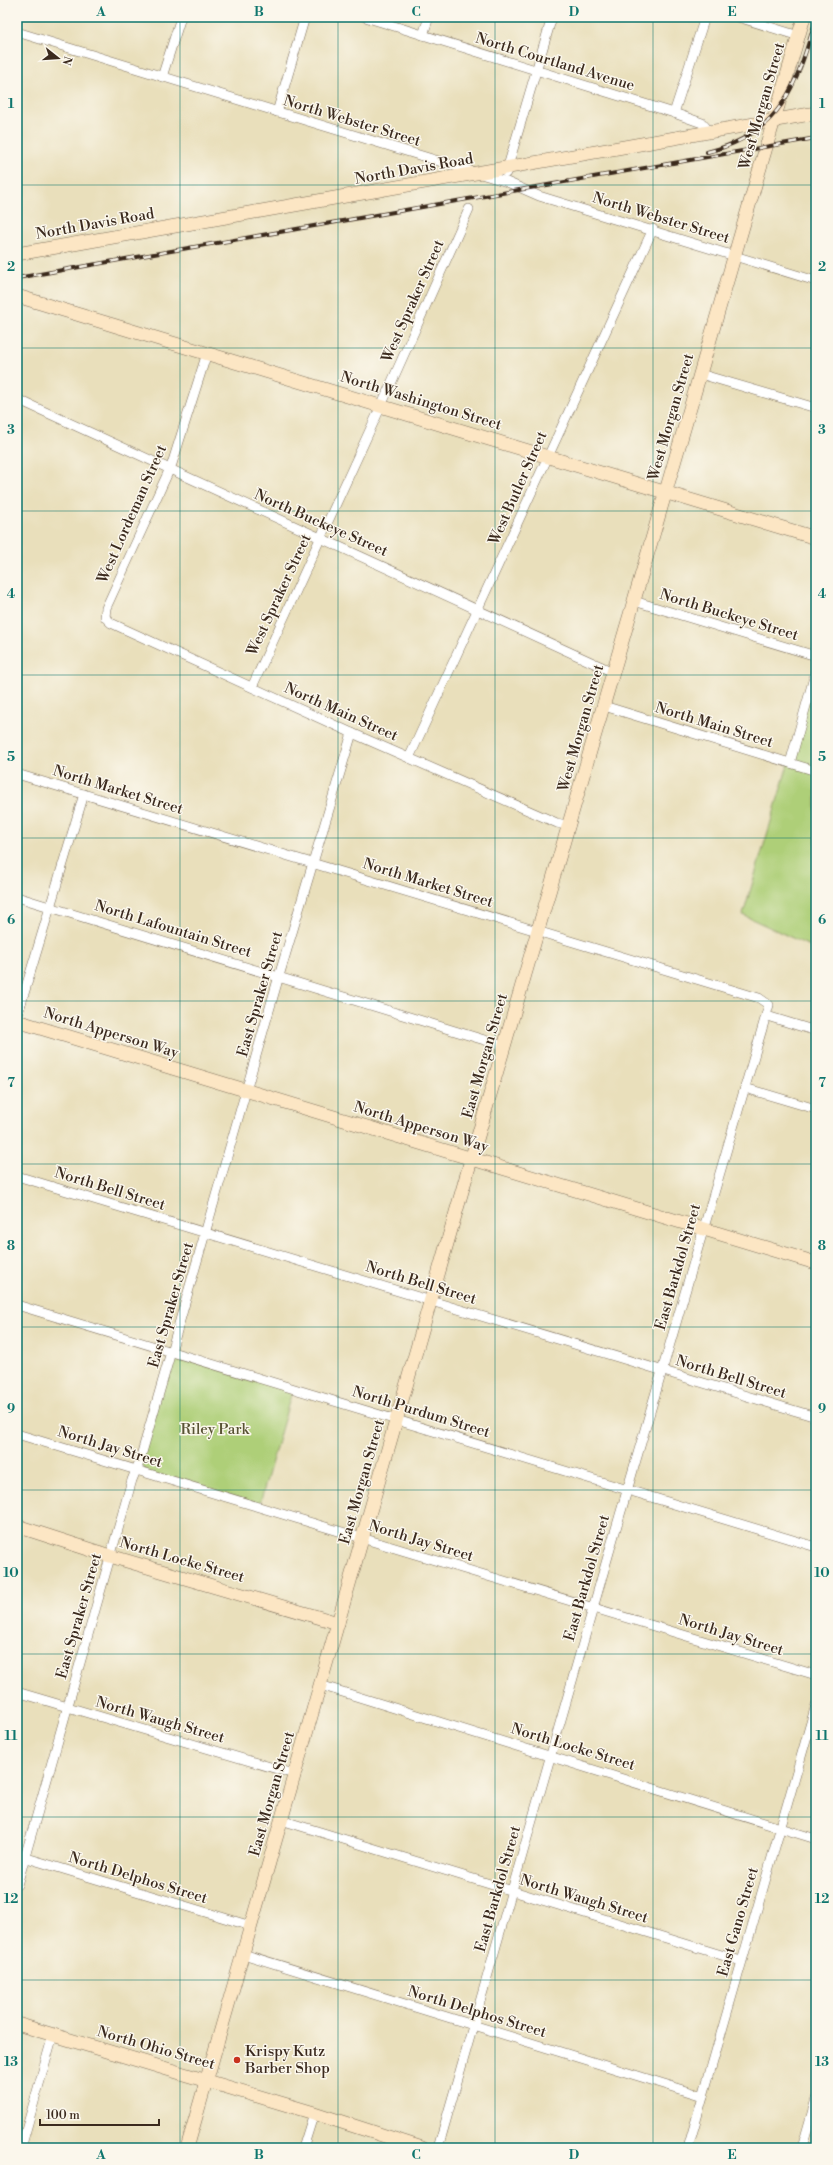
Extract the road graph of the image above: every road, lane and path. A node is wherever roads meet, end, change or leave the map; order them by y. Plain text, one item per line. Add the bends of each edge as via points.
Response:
1 (181, 17) edge
2 (306, 17) edge
3 (365, 17) edge
4 (429, 17) edge
5 (552, 17) edge
6 (705, 17) edge
7 (738, 17) edge
8 (804, 17) edge
9 (17, 32) edge
10 (423, 35) junction
11 (799, 36) junction
12 (536, 70) junction
13 (162, 77) junction
14 (277, 112) junction
15 (674, 113) junction
16 (816, 113) edge
17 (773, 122) junction
18 (711, 132) junction
19 (478, 174) junction
20 (506, 176) junction
21 (469, 209) dead end
22 (652, 229) junction
23 (17, 254) edge
24 (735, 256) junction
25 (816, 281) edge
26 (17, 296) edge
27 (207, 353) junction
28 (700, 374) junction
29 (17, 399) edge
30 (381, 406) junction
31 (816, 408) edge
32 (548, 456) junction
33 (169, 469) junction
34 (666, 492) junction
35 (320, 538) junction
36 (816, 538) edge
37 (634, 601) junction
38 (477, 610) junction
39 (105, 617) joint
40 (816, 656) edge
41 (816, 670) edge
42 (613, 672) junction
43 (252, 687) junction
44 (604, 706) junction
45 (352, 733) junction
46 (409, 758) junction
47 (790, 763) junction
48 (816, 770) edge
49 (17, 774) edge
50 (84, 794) junction
51 (570, 826) junction
52 (312, 863) junction
53 (17, 897) edge
54 (50, 907) junction
55 (538, 931) junction
56 (279, 976) junction
57 (767, 1016) junction
58 (17, 1017) edge
59 (17, 1021) edge
60 (816, 1031) edge
61 (504, 1046) junction
62 (745, 1088) junction
63 (247, 1090) junction
64 (816, 1109) edge
65 (471, 1160) junction
66 (17, 1176) edge
67 (704, 1229) junction
68 (206, 1233) junction
69 (816, 1263) edge
70 (430, 1301) junction
71 (17, 1305) edge
72 (172, 1351) junction
73 (662, 1371) junction
74 (816, 1418) edge
75 (397, 1419) junction
76 (17, 1434) edge
77 (137, 1470) junction
78 (627, 1490) junction
79 (17, 1526) edge
80 (362, 1538) junction
81 (816, 1547) edge
82 (110, 1556) junction
83 (593, 1608) junction
84 (338, 1623) junction
85 (816, 1675) edge
86 (320, 1685) junction
87 (17, 1692) edge
88 (816, 1704) edge
89 (67, 1707) junction
90 (550, 1756) junction
91 (294, 1774) junction
92 (281, 1820) junction
93 (780, 1828) junction
94 (816, 1838) edge
95 (21, 1856) edge
96 (17, 1885) edge
97 (512, 1891) junction
98 (251, 1926) junction
99 (243, 1954) junction
100 (741, 1961) junction
101 (17, 2024) edge
102 (473, 2025) junction
103 (53, 2035) junction
104 (206, 2080) junction
105 (703, 2096) junction
106 (816, 2099) edge
107 (314, 2113) junction
108 (21, 2148) edge
109 (187, 2148) edge
110 (303, 2148) edge
111 (422, 2148) edge
112 (438, 2148) edge
113 (688, 2148) edge
114 (802, 2148) edge

1 - 13 street
2 - 14 street
3 - 10 street, North Courtland Avenue
4 - 10 street
5 - 12 street
6 - 15 street
7 - 11 street
8 - 11 street, West Morgan Street
9 - 13 street, North Webster Street
10 - 12 street, North Courtland Avenue
11 - 17 street, West Morgan Street
12 - 15 street, North Courtland Avenue
12 - 20 street
13 - 14 street, North Webster Street
14 - 19 street, North Webster Street
15 - 18 street, North Courtland Avenue via 702,123
16 - 17 street, North Davis Road
17 - 18 street, North Davis Road
17 - 24 street, West Morgan Street
18 - 20 street, North Davis Road
19 - 20 street, North Davis Road
19 - 23 street, North Davis Road
20 - 22 street, North Webster Street via 539,196
21 - 30 street, West Spraker Street
22 - 24 street, North Webster Street
22 - 32 street, West Butler Street
24 - 25 street, North Webster Street
24 - 28 street, West Morgan Street
26 - 27 street, North Washington Street
27 - 30 street, North Washington Street
27 - 33 street, West Lordeman Street
28 - 31 street
28 - 34 street, West Morgan Street
29 - 33 street, North Buckeye Street
30 - 32 street, North Washington Street
30 - 35 street, West Spraker Street
32 - 34 street, North Washington Street
32 - 38 street, West Butler Street
33 - 35 street, North Buckeye Street
33 - 39 street, West Lordeman Street via 106,608
34 - 36 street, North Washington Street
34 - 37 street, West Morgan Street
35 - 38 street, North Buckeye Street
35 - 43 street, West Spraker Street
37 - 40 street, North Buckeye Street
37 - 42 street, West Morgan Street
38 - 42 street, North Buckeye Street
38 - 46 street, West Butler Street
39 - 43 street, North Main Street via 111,623
41 - 47 street
42 - 44 street, West Morgan Street
43 - 45 street, North Main Street
44 - 47 street, North Main Street
44 - 51 street, West Morgan Street
45 - 46 street, North Main Street
45 - 52 street, East Spraker Street
46 - 51 street, North Main Street via 557,823
47 - 48 street, North Main Street
49 - 50 street, North Market Street
50 - 52 street, North Market Street
50 - 54 street
51 - 55 street, East Morgan Street
52 - 55 street, North Market Street
52 - 56 street, East Spraker Street
53 - 54 street, North Lafountain Street
54 - 56 street, North Lafountain Street
54 - 58 street
55 - 57 street, North Market Street via 759,998 769,1005
55 - 61 street, East Morgan Street
56 - 61 street, North Lafountain Street
56 - 63 street, East Spraker Street
57 - 60 street
57 - 62 street, East Barkdol Street
59 - 63 street, North Apperson Way
61 - 65 street, East Morgan Street
62 - 64 street
62 - 67 street, East Barkdol Street
63 - 65 street, North Apperson Way
63 - 68 street, East Spraker Street
65 - 67 street, North Apperson Way via 567,1186
65 - 70 street, East Morgan Street
66 - 68 street, North Bell Street
67 - 69 street, North Apperson Way
67 - 73 street, East Barkdol Street
68 - 70 street, North Bell Street
68 - 72 street, East Spraker Street
70 - 73 street, North Bell Street
70 - 75 street, East Morgan Street
71 - 72 street, North Purdum Street
72 - 75 street, North Purdum Street
72 - 77 street, East Spraker Street
73 - 74 street, North Bell Street
73 - 78 street, East Barkdol Street
75 - 78 street, North Purdum Street
75 - 80 street, East Morgan Street
76 - 77 street, North Jay Street
77 - 80 street, North Jay Street
77 - 82 street, East Spraker Street
78 - 81 street, North Purdum Street
78 - 83 street, East Barkdol Street
79 - 82 street, North Locke Street
80 - 83 street, North Jay Street
80 - 84 street, East Morgan Street
82 - 84 street, North Locke Street
82 - 89 street, East Spraker Street
83 - 85 street, North Jay Street
83 - 90 street, East Barkdol Street
84 - 86 street, East Morgan Street
86 - 90 street, North Locke Street
86 - 91 street, East Morgan Street
87 - 89 street, North Waugh Street
88 - 93 street, East Gano Street
89 - 91 street, North Waugh Street
89 - 95 street, East Spraker Street
90 - 93 street, North Locke Street
90 - 97 street, East Barkdol Street
91 - 92 street, East Morgan Street
92 - 97 street, North Waugh Street
92 - 98 street, East Morgan Street
93 - 94 street, North Locke Street
93 - 100 street, East Gano Street
95 - 96 street, East Spraker Street
95 - 98 street, North Delphos Street
97 - 100 street, North Waugh Street
97 - 102 street, East Barkdol Street
98 - 99 street, East Morgan Street
99 - 102 street, North Delphos Street
99 - 104 street, East Morgan Street
100 - 105 street, East Gano Street
101 - 103 street, North Ohio Street
102 - 105 street, North Delphos Street
102 - 112 street, East Barkdol Street
103 - 104 street, North Ohio Street
103 - 108 street
104 - 107 street, North Ohio Street
104 - 109 street, East Morgan Street
105 - 113 street, East Gano Street
106 - 114 street
107 - 110 street
107 - 111 street, North Ohio Street

